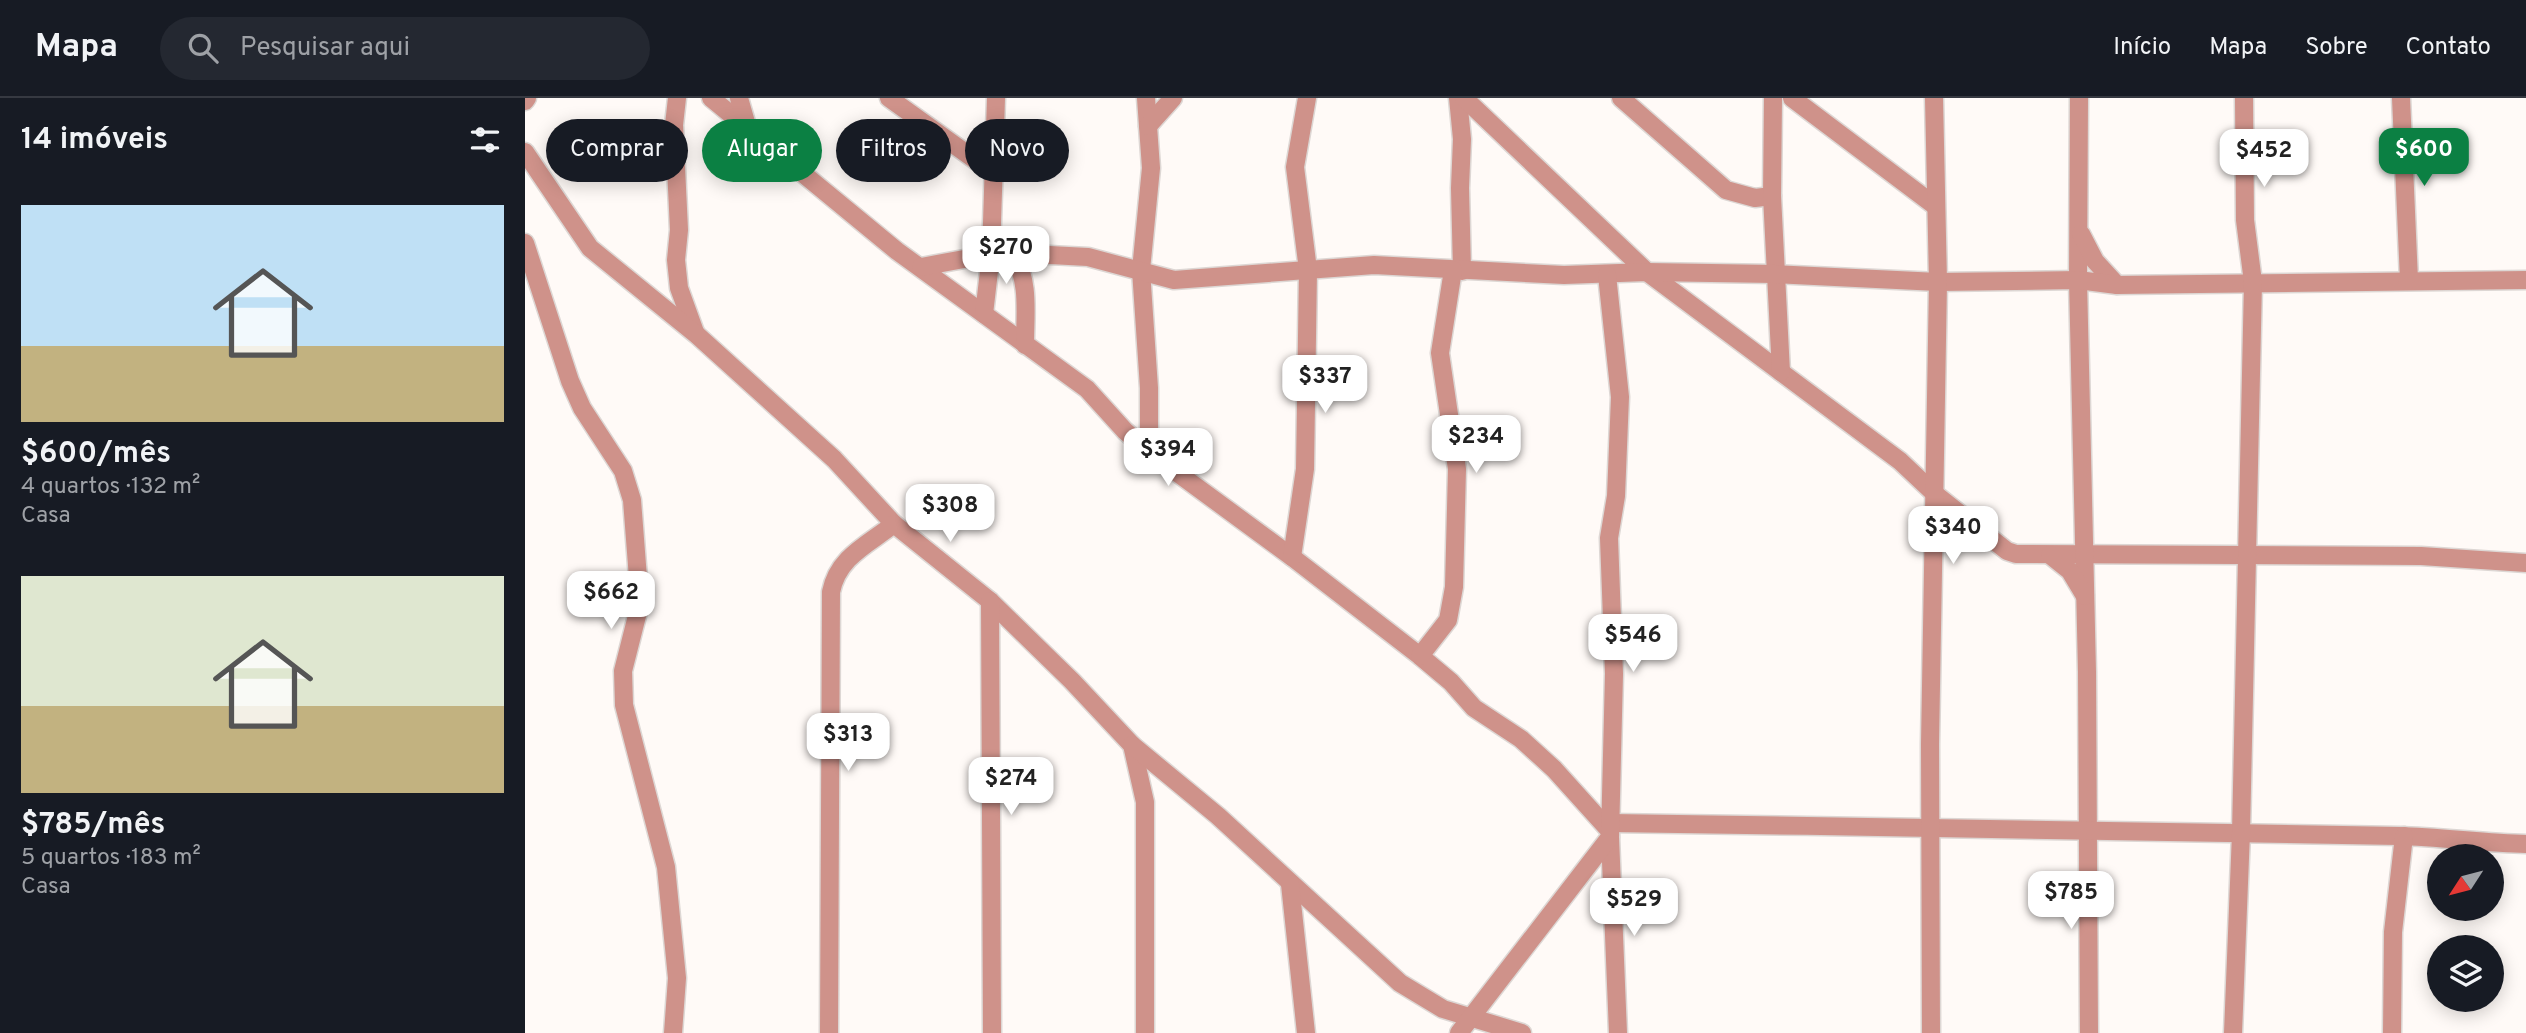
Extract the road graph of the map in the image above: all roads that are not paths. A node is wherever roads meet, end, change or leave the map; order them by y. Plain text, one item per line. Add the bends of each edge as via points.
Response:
1 (677, 98) edge
2 (711, 98) edge
3 (740, 98) edge
4 (888, 98) edge
5 (996, 98) edge
6 (1146, 98) edge
7 (1173, 98) edge
8 (1307, 98) edge
9 (1458, 98) edge
10 (1464, 98) edge
11 (1621, 98) edge
12 (1773, 98) edge
13 (1792, 98) edge
14 (1934, 98) edge
15 (2079, 98) edge
16 (2244, 98) edge
17 (2401, 98) edge
18 (738, 119) edge
19 (745, 119) edge
20 (995, 119) edge
21 (1149, 126) junction
22 (525, 152) edge
23 (965, 154) edge
24 (814, 182) edge
25 (992, 182) edge
26 (1772, 196) junction
27 (1934, 205) junction
28 (2079, 231) junction
29 (525, 243) edge
30 (1013, 253) junction
31 (991, 254) junction
32 (921, 267) junction
33 (1141, 270) junction
34 (1308, 270) junction
35 (1458, 271) junction
36 (1647, 272) junction
37 (1775, 274) junction
38 (1607, 275) junction
39 (2078, 280) junction
40 (2409, 280) junction
41 (2526, 280) edge
42 (1938, 282) junction
43 (2253, 282) junction
44 (2117, 285) junction
45 (984, 314) junction
46 (697, 335) junction
47 (1025, 345) junction
48 (1781, 372) junction
49 (1149, 452) junction
50 (1935, 495) junction
51 (894, 524) junction
52 (2050, 555) junction
53 (2085, 555) junction
54 (2245, 556) junction
55 (1292, 557) junction
56 (2526, 564) edge
57 (2085, 596) junction
58 (991, 601) junction
59 (1420, 656) junction
60 (1132, 745) junction
61 (1931, 828) junction
62 (1610, 830) junction
63 (2089, 830) junction
64 (2241, 833) junction
65 (2404, 836) junction
66 (2526, 844) edge
67 (1290, 884) junction
68 (1443, 1009) junction
69 (1471, 1016) junction
70 (673, 1033) edge
71 (829, 1033) edge
72 (992, 1033) edge
73 (1145, 1033) edge
74 (1306, 1033) edge
75 (1453, 1033) edge
76 (1459, 1033) edge
77 (1522, 1033) edge
78 (1618, 1033) edge
79 (1931, 1033) edge
80 (2089, 1033) edge
81 (2233, 1033) edge
82 (2392, 1033) edge

1 - 46 street via 679,288
2 - 18 street
3 - 19 street
4 - 23 street
5 - 20 street
6 - 21 street
7 - 21 street
8 - 34 street via 1295,167
9 - 35 street via 1462,139
10 - 36 street
11 - 26 street via 1726,190 1755,198
12 - 26 street
13 - 27 street
14 - 27 street
15 - 28 street
16 - 43 street via 2245,220
17 - 40 street
21 - 33 street via 1150,194
22 - 46 street via 590,248
24 - 32 street
25 - 31 street
26 - 37 street
27 - 42 street
28 - 39 street
28 - 44 street via 2095,261
29 - 70 street via 570,381 622,471 632,500 640,604 624,671 624,705 666,867 677,978
30 - 31 street
30 - 33 street via 1088,257
30 - 47 street via 1027,286
31 - 32 street
31 - 45 street
32 - 45 street
33 - 34 street via 1174,280
33 - 49 street
34 - 35 street via 1374,265
34 - 55 street via 1305,469
35 - 38 street
35 - 59 street via 1440,354 1457,469 1454,587 1448,620
36 - 37 street
36 - 38 street
36 - 48 street
37 - 42 street
37 - 48 street
38 - 62 street via 1620,397 1616,496 1609,538 1614,674
39 - 42 street
39 - 44 street
39 - 53 street
40 - 41 street
40 - 43 street
42 - 50 street
43 - 44 street
43 - 54 street
45 - 47 street
46 - 51 street via 834,459
47 - 49 street via 1087,388
48 - 50 street via 1910,469
49 - 55 street
50 - 52 street via 2007,551
50 - 61 street
51 - 58 street
51 - 71 street via 846,560 835,572 831,592
52 - 53 street
52 - 57 street via 2070,572
53 - 54 street
53 - 57 street
54 - 56 street via 2421,556
54 - 64 street
55 - 59 street
57 - 63 street
58 - 60 street
58 - 72 street
59 - 62 street via 1474,708 1533,748
60 - 67 street
60 - 73 street via 1145,802
61 - 62 street
61 - 63 street
61 - 79 street
62 - 69 street
62 - 78 street
63 - 64 street
63 - 80 street
64 - 65 street
64 - 81 street
65 - 66 street
65 - 82 street via 2393,932
67 - 68 street via 1389,974
67 - 74 street
68 - 69 street
68 - 75 street
69 - 76 street
69 - 77 street

